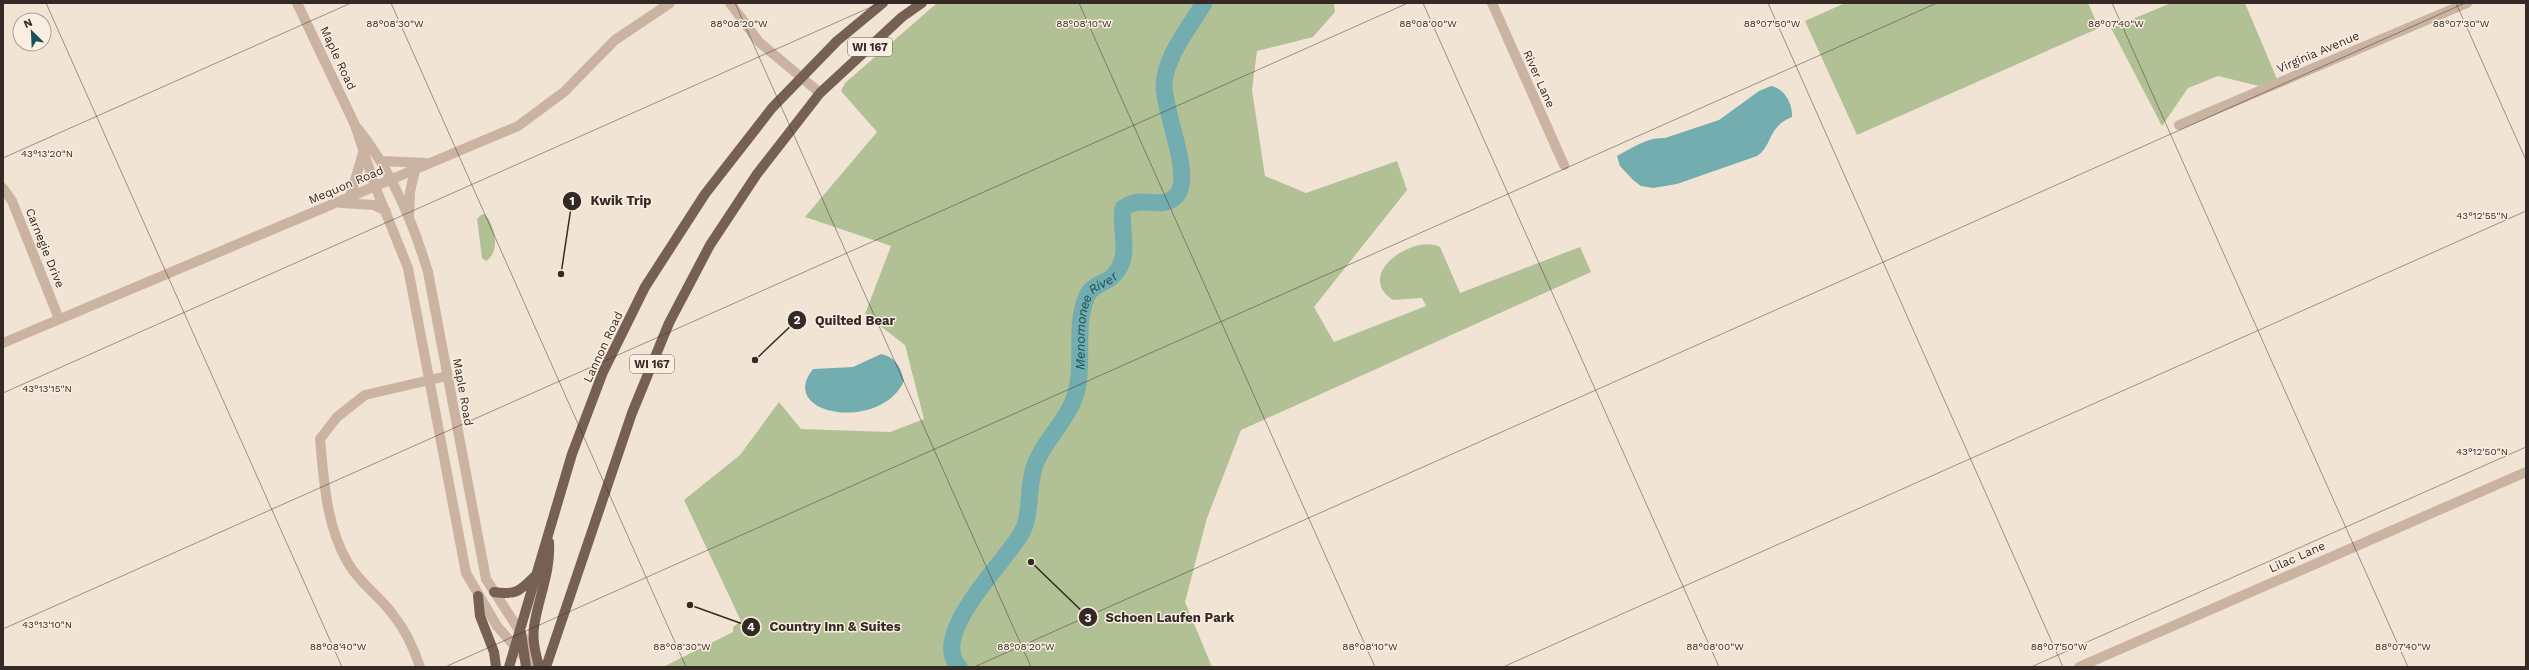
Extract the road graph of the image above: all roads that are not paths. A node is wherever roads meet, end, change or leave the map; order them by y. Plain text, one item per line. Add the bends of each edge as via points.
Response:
1 (297, 3) edge
2 (670, 3) edge
3 (730, 3) edge
4 (883, 3) edge
5 (922, 3) edge
6 (1492, 3) edge
7 (2467, 3) edge
8 (800, 78) junction
9 (820, 92) junction
10 (355, 125) junction
11 (2179, 125) dead end
12 (363, 153) junction
13 (382, 161) junction
14 (432, 163) junction
15 (1564, 165) dead end
16 (415, 170) junction
17 (391, 180) junction
18 (375, 186) junction
19 (3, 188) edge
20 (350, 198) junction
21 (337, 203) junction
22 (386, 211) junction
23 (409, 223) junction
24 (59, 319) junction
25 (3, 343) edge
26 (447, 376) junction
27 (430, 379) junction
28 (2526, 472) edge
29 (548, 534) junction
30 (536, 574) junction
31 (494, 592) junction
32 (478, 596) junction
33 (521, 633) junction
34 (516, 648) junction
35 (528, 664) edge
36 (420, 667) edge
37 (496, 667) edge
38 (509, 667) edge
39 (538, 667) edge
40 (546, 667) edge
41 (2079, 667) edge

1 - 10 street, Maple Road
2 - 14 street, Mequon Road via 615,40 564,92 518,126
3 - 8 street via 758,42
4 - 8 main road, WI 167 via 837,41
5 - 9 main road, WI 167
6 - 15 street, River Lane
7 - 11 street, Virginia Avenue
8 - 9 street
8 - 29 main road, Lannon Road / WI 167 via 772,108 705,194 645,287 603,372 572,454
9 - 40 main road, WI 167 via 757,174 715,239 669,323 632,413
10 - 12 street, Maple Road
10 - 13 street, Maple Road
12 - 18 street, Maple Road
12 - 20 street
13 - 14 street
13 - 17 street, Maple Road
14 - 16 street, Mequon Road
16 - 17 street, Mequon Road
16 - 23 street via 410,192
17 - 18 street, Mequon Road
17 - 23 street, Maple Road
18 - 20 street, Mequon Road
18 - 22 street, Maple Road
19 - 24 street, Carnegie Drive via 12,201
20 - 21 street, Mequon Road
21 - 22 street via 374,205
21 - 24 street, Mequon Road
22 - 27 street, Maple Road via 408,268
23 - 26 street, Maple Road via 428,272
24 - 25 street, Mequon Road
26 - 27 street
26 - 31 street, Maple Road via 480,555 486,579
27 - 32 street, Maple Road via 464,563
27 - 36 street via 365,395 337,417 320,439 332,525 348,563 367,588 394,615 414,649
28 - 41 street, Lilac Lane
29 - 30 main road, Lannon Road / WI 167
29 - 39 main road via 550,560 534,627
30 - 31 main road via 514,593
30 - 33 main road, Lannon Road / WI 167
31 - 33 street, Maple Road
32 - 34 street, Maple Road via 497,626
32 - 37 main road via 480,616 494,652
33 - 34 main road, Lannon Road / WI 167
33 - 35 main road
33 - 39 street, Maple Road
34 - 35 street, Maple Road
34 - 38 main road, Lannon Road / WI 167

